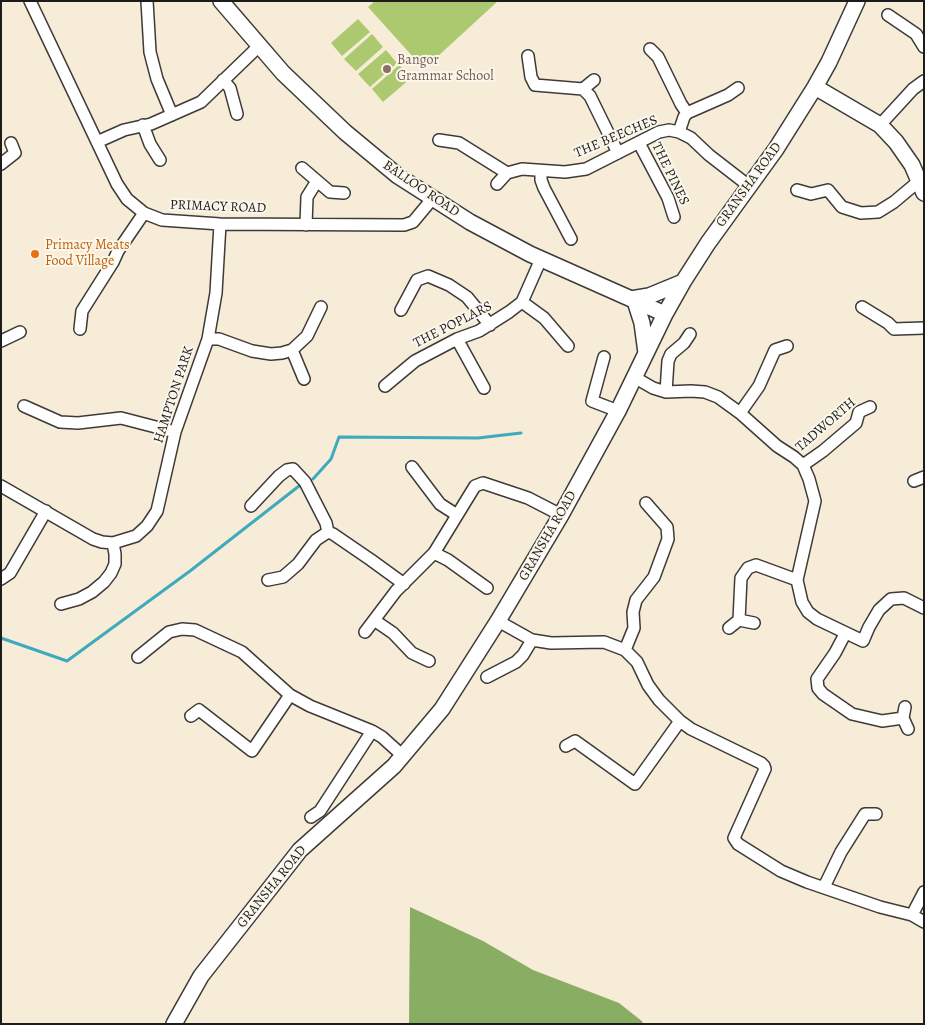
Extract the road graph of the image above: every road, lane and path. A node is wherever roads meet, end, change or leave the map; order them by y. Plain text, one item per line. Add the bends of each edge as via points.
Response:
1 (30, 1) edge
2 (147, 1) edge
3 (221, 1) edge
4 (857, 1) edge
5 (888, 14) dead end
6 (259, 46) junction
7 (924, 47) edge
8 (650, 48) dead end
9 (528, 56) dead end
10 (223, 80) junction
11 (594, 80) dead end
12 (924, 81) edge
13 (816, 87) junction
14 (738, 88) dead end
15 (583, 89) junction
16 (688, 113) junction
17 (237, 114) dead end
18 (172, 115) junction
19 (143, 125) junction
20 (880, 125) junction
21 (679, 132) junction
22 (439, 140) dead end
23 (97, 142) junction
24 (10, 143) dead end
25 (639, 143) junction
26 (618, 153) junction
27 (160, 160) dead end
28 (1, 164) edge
29 (302, 168) dead end
30 (541, 171) junction
31 (507, 173) junction
32 (317, 181) junction
33 (497, 184) dead end
34 (749, 186) junction
35 (921, 187) edge
36 (796, 190) dead end
37 (344, 193) dead end
38 (433, 198) junction
39 (144, 213) junction
40 (674, 217) dead end
41 (220, 224) junction
42 (306, 224) junction
43 (570, 239) dead end
44 (541, 259) junction
45 (683, 282) junction
46 (633, 300) junction
47 (522, 302) junction
48 (862, 307) dead end
49 (321, 308) dead end
50 (401, 310) dead end
51 (665, 314) junction
52 (490, 325) junction
53 (924, 328) edge
54 (80, 329) dead end
55 (20, 332) dead end
56 (690, 334) dead end
57 (208, 339) junction
58 (457, 339) junction
59 (1, 341) edge
60 (568, 346) dead end
61 (786, 346) dead end
62 (292, 350) junction
63 (646, 353) junction
64 (604, 357) dead end
65 (634, 377) junction
66 (304, 379) dead end
67 (385, 386) dead end
68 (484, 388) dead end
69 (666, 392) junction
70 (24, 406) dead end
71 (870, 407) dead end
72 (618, 411) junction
73 (740, 412) junction
74 (175, 432) junction
75 (803, 465) junction
76 (412, 468) dead end
77 (1, 486) edge
78 (646, 503) dead end
79 (251, 506) dead end
80 (46, 511) junction
81 (457, 515) junction
82 (561, 515) junction
83 (328, 532) junction
84 (113, 543) junction
85 (434, 553) junction
86 (1, 579) edge
87 (268, 580) dead end
88 (797, 580) junction
89 (404, 584) junction
90 (487, 588) dead end
91 (61, 604) dead end
92 (924, 608) edge
93 (374, 620) junction
94 (739, 620) junction
95 (498, 621) junction
96 (754, 623) dead end
97 (729, 628) dead end
98 (365, 632) dead end
99 (845, 634) junction
100 (532, 640) junction
101 (625, 650) junction
102 (138, 657) dead end
103 (429, 661) dead end
104 (487, 677) dead end
105 (290, 695) junction
106 (191, 716) dead end
107 (905, 718) dead end
108 (680, 721) junction
109 (372, 731) junction
110 (566, 746) dead end
111 (402, 756) junction
112 (876, 814) dead end
113 (311, 817) dead end
114 (824, 887) junction
115 (924, 892) edge
116 (912, 915) junction
117 (924, 922) edge
118 (174, 1024) edge

1 - 23 street, PRIMACY ROAD
2 - 18 street via 150,52
3 - 6 street, BALLOO ROAD
4 - 13 street, GRANSHA ROAD
5 - 7 street via 916,34
6 - 10 street
6 - 38 street, BALLOO ROAD via 345,132 398,176
8 - 16 street
9 - 15 street via 535,85
10 - 17 street via 230,88
10 - 18 street via 201,102
11 - 15 street
12 - 20 street
13 - 20 street
13 - 34 street, GRANSHA ROAD
14 - 16 street
15 - 26 street via 590,96
16 - 21 street
18 - 19 street
19 - 23 street
19 - 27 street
20 - 35 street via 912,165
21 - 25 street, THE BEECHES via 659,132
21 - 34 street, THE BEECHES via 691,138
22 - 31 street via 459,143
23 - 39 street, PRIMACY ROAD via 117,184 127,199
24 - 28 street via 15,154
25 - 26 street, THE BEECHES
25 - 40 street, THE PINES via 668,198
26 - 30 street, THE BEECHES via 586,169
29 - 32 street
30 - 31 street, THE BEECHES via 522,169
30 - 43 street via 544,188
31 - 33 street
32 - 37 street via 330,192
32 - 42 street via 307,197
34 - 45 street, GRANSHA ROAD
35 - 36 street via 878,212 861,213 842,207 828,190 811,194
38 - 42 street, PRIMACY ROAD via 413,222 404,225
38 - 44 street, BALLOO ROAD via 470,222
39 - 41 street, PRIMACY ROAD via 162,220
39 - 54 street via 82,311
41 - 42 street, PRIMACY ROAD
41 - 57 street, HAMPTON PARK via 216,293
44 - 46 street, BALLOO ROAD
44 - 47 street
45 - 46 street
45 - 51 street, GRANSHA ROAD
46 - 51 street, BALLOO ROAD
46 - 63 street via 642,323
47 - 52 street, THE POPLARS
47 - 60 street via 544,318
48 - 53 street via 894,329
49 - 62 street via 306,336
50 - 52 street via 416,280 428,276 467,297
51 - 63 street, GRANSHA ROAD
52 - 58 street, THE POPLARS
55 - 59 street
56 - 69 street via 668,361
57 - 62 street via 219,339 252,352 271,354
57 - 74 street, HAMPTON PARK
58 - 67 street, THE POPLARS via 415,361
58 - 68 street
61 - 73 street via 775,350 759,386
62 - 66 street
63 - 65 street, GRANSHA ROAD
64 - 72 street via 592,401
65 - 69 street, TADWORTH
65 - 72 street, GRANSHA ROAD
69 - 73 street, TADWORTH via 706,392
70 - 74 street via 60,422 121,418
71 - 75 street, TADWORTH via 859,412 856,423
72 - 82 street, GRANSHA ROAD
73 - 75 street, TADWORTH
74 - 84 street, HAMPTON PARK via 157,511 136,536
75 - 88 street, TADWORTH via 815,501
76 - 81 street via 440,504
77 - 80 street
78 - 101 street via 667,527 668,539 654,577 636,600 634,628
79 - 83 street via 294,464
80 - 84 street via 93,539
80 - 86 street via 10,573
81 - 82 street via 475,486 483,483 528,498
81 - 85 street
82 - 95 street, GRANSHA ROAD
83 - 87 street via 316,540 298,564 283,577
83 - 89 street
84 - 91 street via 115,564 104,582 79,599
85 - 89 street
85 - 90 street
88 - 94 street via 756,565 748,568 742,578
88 - 99 street, TADWORTH via 808,612
89 - 93 street
92 - 99 street, TADWORTH via 904,598 891,599 879,610 864,641
93 - 98 street
93 - 103 street via 412,653
94 - 96 street
94 - 97 street
95 - 100 street
95 - 111 street, GRANSHA ROAD via 442,709
99 - 107 street via 817,679 822,694 858,716 882,721
100 - 101 street via 604,642
100 - 104 street via 516,662
101 - 108 street via 637,662 659,700
102 - 105 street via 168,632 195,630 242,652
105 - 106 street via 252,751 199,710
105 - 109 street
108 - 110 street via 635,784 575,741
108 - 114 street via 764,766 734,838 738,844 781,871
109 - 111 street
109 - 113 street via 320,811
111 - 118 street, GRANSHA ROAD via 370,789 300,850 201,976
112 - 114 street via 865,814
114 - 116 street
115 - 116 street
116 - 117 street

